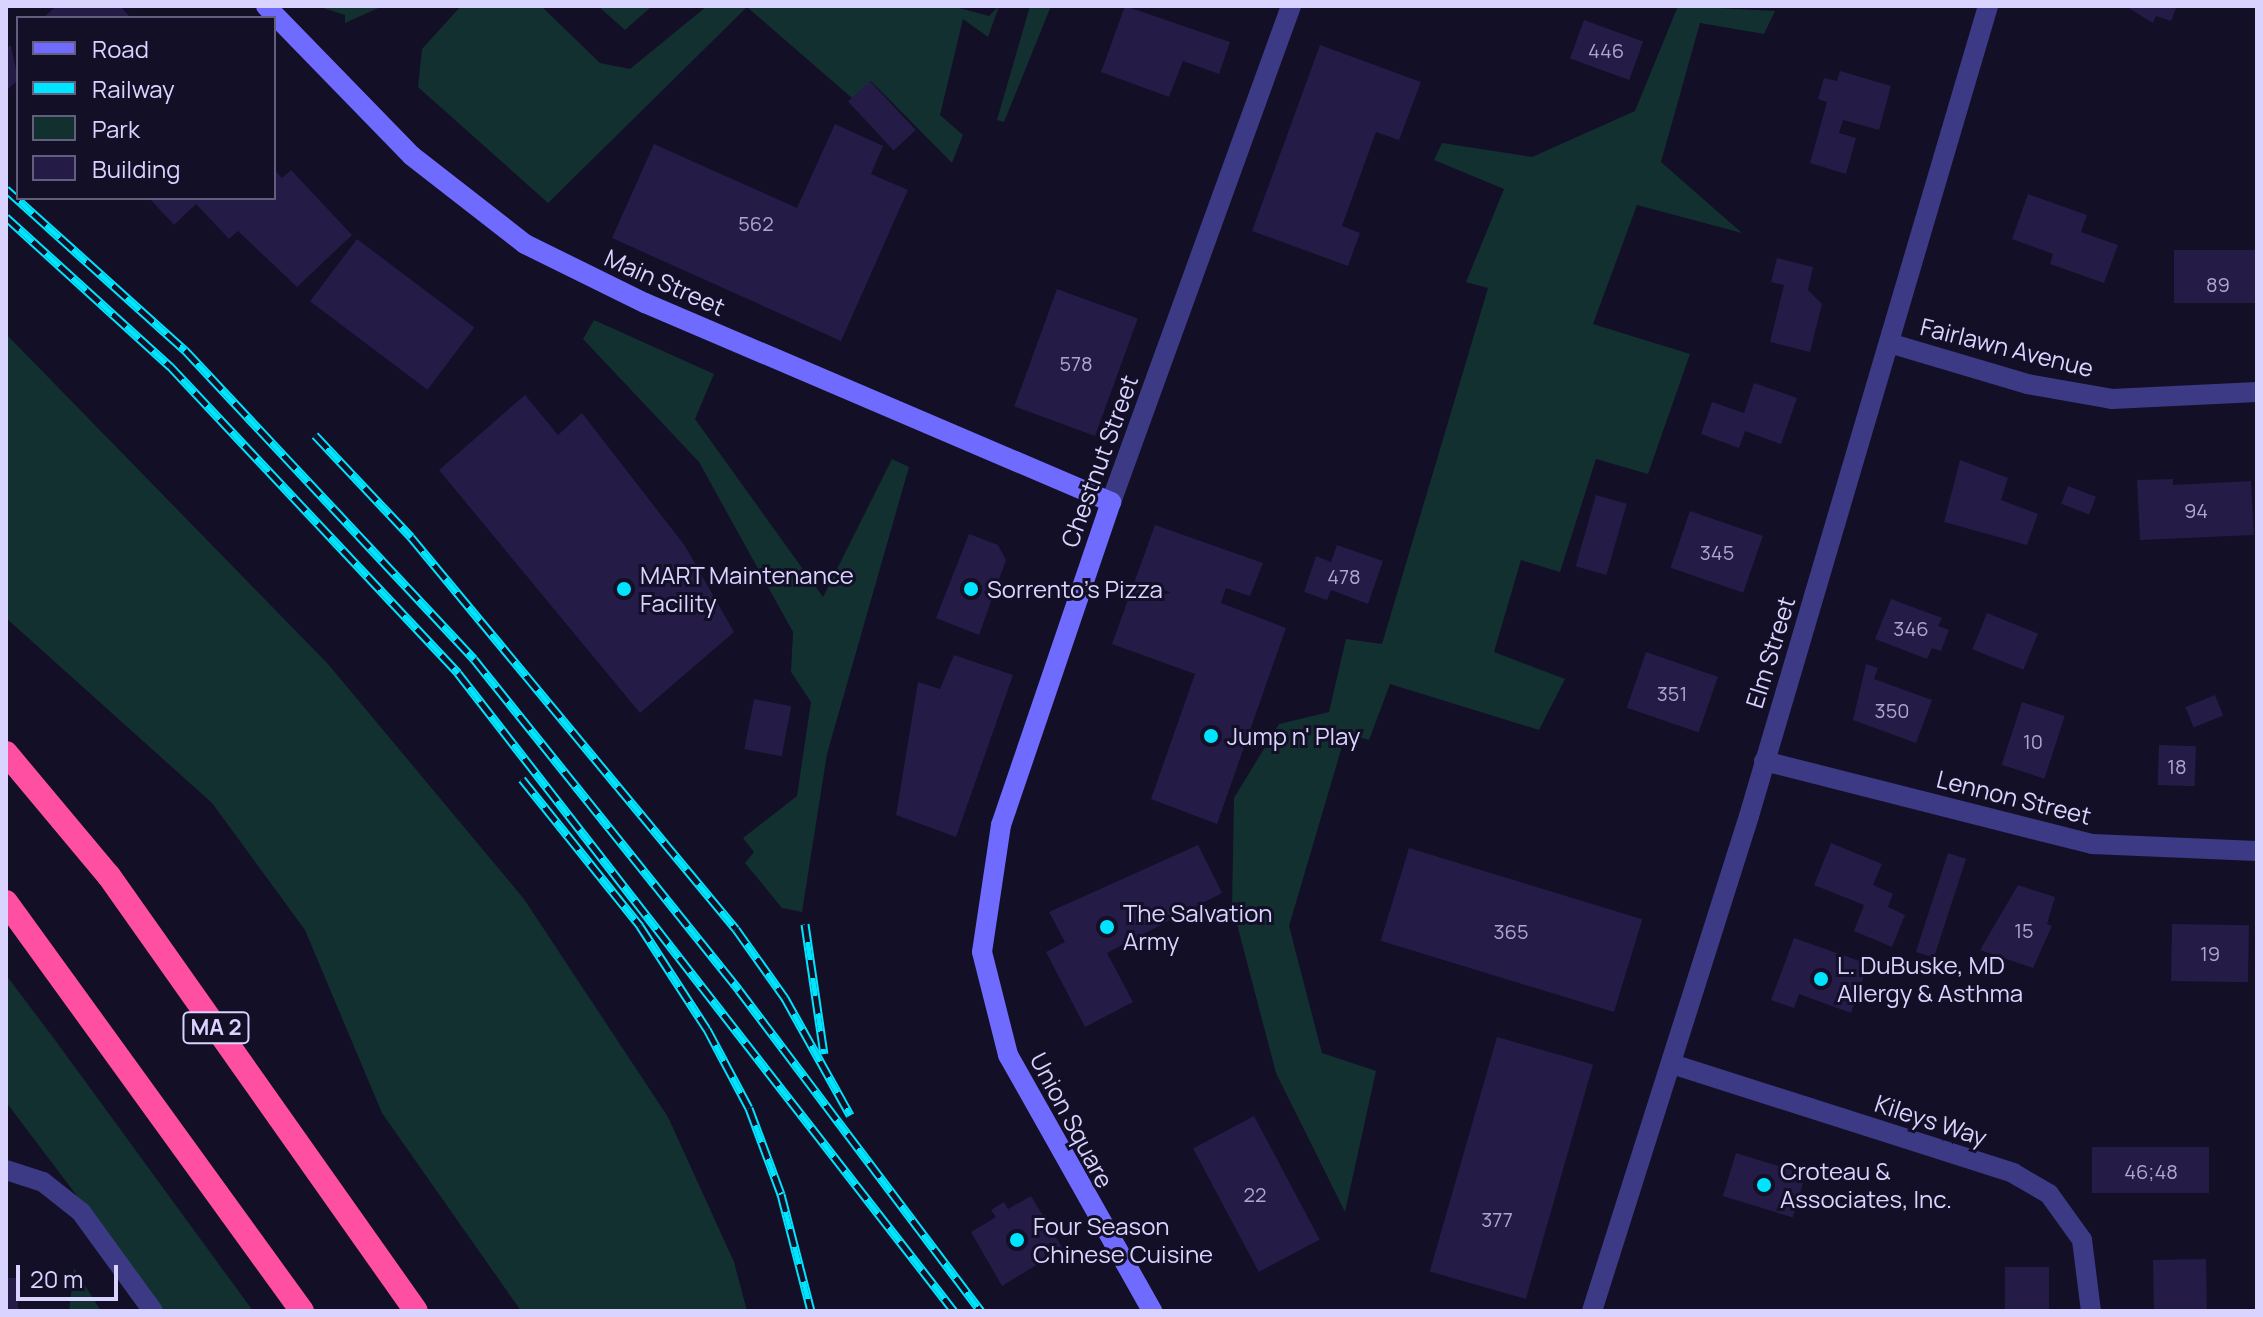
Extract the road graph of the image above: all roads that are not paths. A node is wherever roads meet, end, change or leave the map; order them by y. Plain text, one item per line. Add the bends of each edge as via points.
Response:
1 (1291, 6) edge
2 (1988, 6) edge
3 (276, 16) edge
4 (1889, 343) junction
5 (2257, 392) edge
6 (1111, 502) junction
7 (6, 753) edge
8 (1764, 761) junction
9 (2257, 851) edge
10 (6, 902) edge
11 (982, 940) joint
12 (1672, 1064) junction
13 (6, 1170) edge
14 (153, 1311) edge
15 (302, 1311) edge
16 (416, 1311) edge
17 (1152, 1311) edge
18 (1592, 1311) edge
19 (2091, 1311) edge

1 - 6 street, Chestnut Street
2 - 4 street, Elm Street
3 - 6 main road, Main Street via 412,156 525,244 645,303
4 - 5 street, Fairlawn Avenue via 2027,384 2112,399
4 - 8 street, Elm Street
6 - 11 main road, Chestnut Street via 1001,825
7 - 16 highway, MA 2 via 109,876
8 - 9 street, Lennon Street via 2092,844
8 - 12 street, Elm Street
10 - 15 highway
11 - 17 main road, Union Square via 989,1003 1008,1055
12 - 18 street, Elm Street
12 - 19 street, Kileys Way via 2013,1173 2049,1194 2082,1240
13 - 14 street via 43,1182 81,1212

